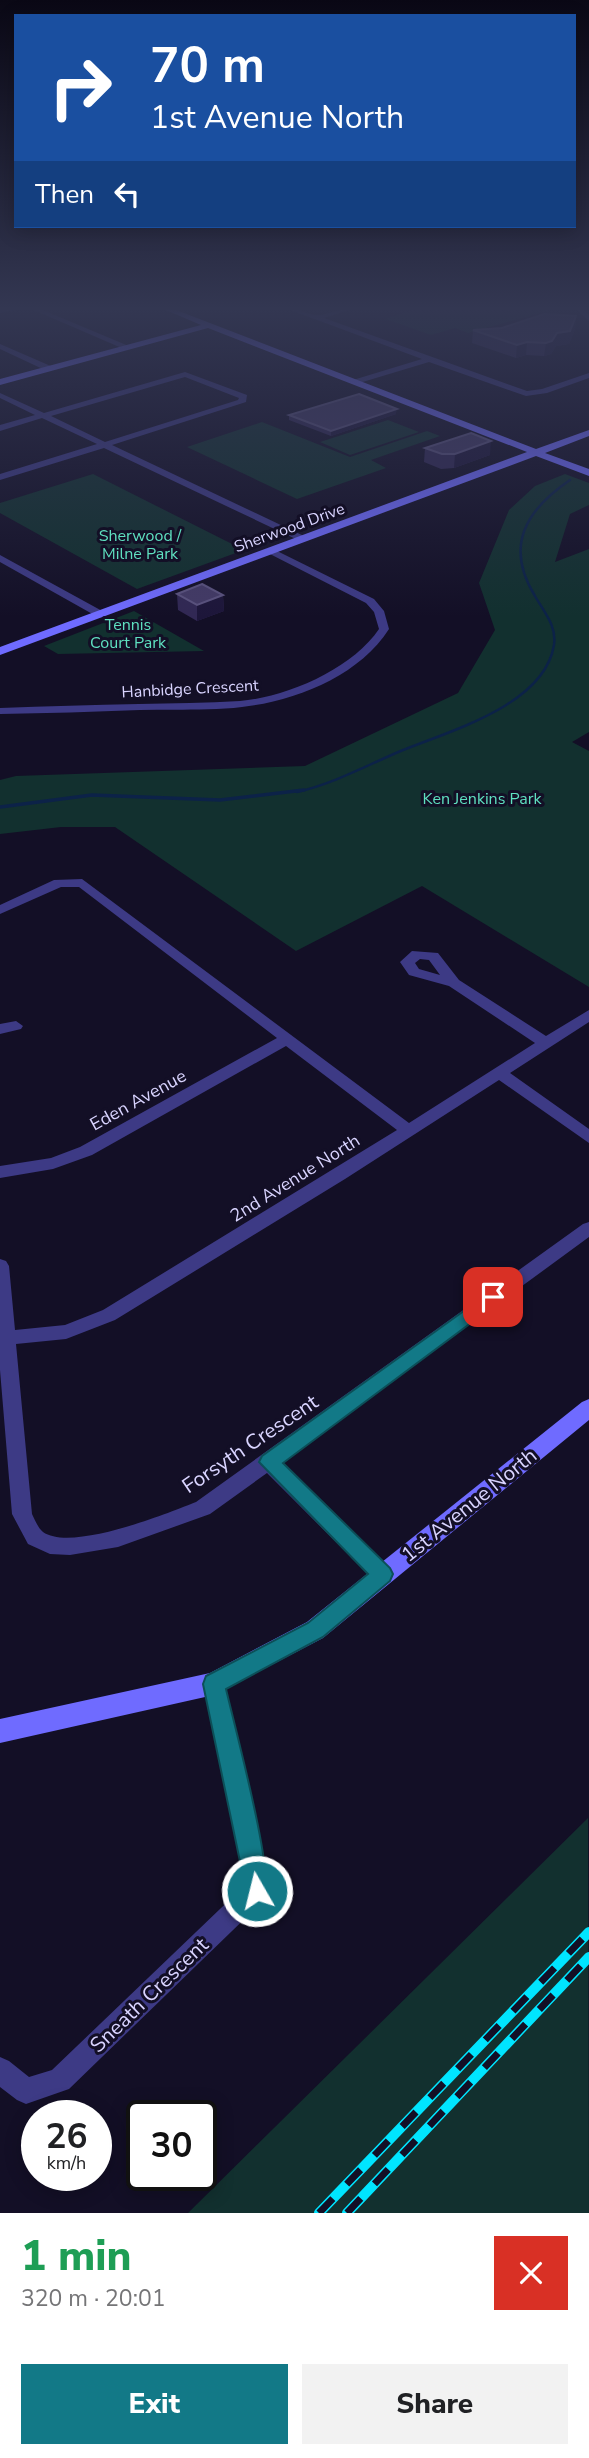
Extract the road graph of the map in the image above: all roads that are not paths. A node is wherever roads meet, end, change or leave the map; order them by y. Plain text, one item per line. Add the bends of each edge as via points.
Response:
1 (36, 411) edge
2 (57, 411) edge
3 (212, 411) edge
4 (431, 411) edge
5 (44, 415) junction
6 (0, 428) edge
7 (589, 433) edge
8 (105, 444) junction
9 (536, 452) junction
10 (589, 473) edge
11 (0, 477) edge
12 (303, 539) junction
13 (271, 551) junction
14 (0, 558) edge
15 (100, 614) junction
16 (0, 651) edge
17 (0, 711) edge
18 (0, 910) edge
19 (454, 983) dead end
20 (589, 1015) edge
21 (16, 1026) dead end
22 (0, 1029) edge
23 (287, 1039) junction
24 (545, 1042) junction
25 (498, 1072) junction
26 (407, 1130) junction
27 (589, 1137) edge
28 (0, 1171) edge
29 (589, 1228) edge
30 (0, 1266) edge
31 (6, 1338) junction
32 (589, 1408) edge
33 (269, 1462) junction
34 (383, 1574) junction
35 (214, 1684) junction
36 (0, 1731) edge
37 (0, 2070) edge

1 - 5 street
2 - 5 street
3 - 8 street
4 - 9 street
5 - 6 street
5 - 8 street
7 - 9 street, Sherwood Drive
8 - 11 street
8 - 12 street
9 - 10 street
9 - 12 street, Sherwood Drive
12 - 13 street, Sherwood Drive
13 - 15 street, Sherwood Drive
13 - 17 street, Hanbidge Crescent via 370,601 379,611 384,629 369,652 333,673 268,700
14 - 15 street
15 - 16 street, Sherwood Drive
18 - 23 street via 59,883 82,883
19 - 24 street
20 - 24 street, 2nd Avenue North
21 - 22 street
23 - 26 street
23 - 28 street, Eden Avenue via 86,1151 53,1163
24 - 25 street, 2nd Avenue North
25 - 26 street, 2nd Avenue North
25 - 27 street
26 - 31 street, 2nd Avenue North via 108,1315 66,1332
29 - 33 street, Forsyth Crescent
30 - 31 street, Forsyth Crescent
31 - 33 street, Forsyth Crescent via 22,1514 35,1538 58,1548 134,1535 203,1508
32 - 34 street, 1st Avenue North
33 - 34 street
34 - 35 street, 1st Avenue North via 315,1630
35 - 36 street, 1st Avenue North
35 - 37 street, Sneath Crescent via 257,1891 60,2080 26,2091

